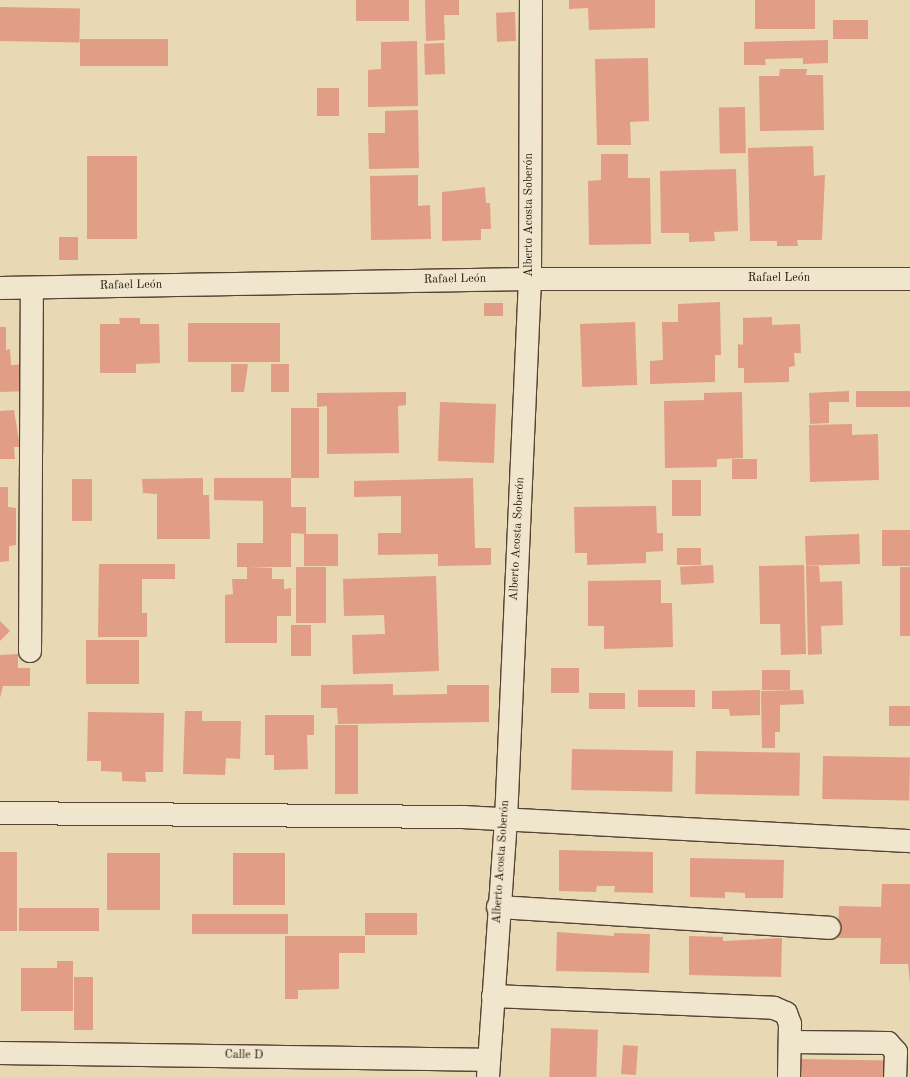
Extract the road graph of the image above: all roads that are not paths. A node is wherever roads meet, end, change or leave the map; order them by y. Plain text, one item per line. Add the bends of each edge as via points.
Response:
1 (531, 0) edge
2 (530, 279) junction
3 (910, 279) edge
4 (0, 288) edge
5 (32, 288) junction
6 (30, 651) dead end
7 (0, 812) edge
8 (506, 820) junction
9 (910, 841) edge
10 (498, 907) junction
11 (829, 928) dead end
12 (493, 996) junction
13 (791, 1042) junction
14 (0, 1053) edge
15 (489, 1068) edge
16 (789, 1077) edge
17 (895, 1077) edge

1 - 2 street, Alberto Acosta Soberón
2 - 3 street, Rafael León
2 - 5 street, Rafael León
2 - 8 street, Alberto Acosta Soberón
4 - 5 street, Rafael León
5 - 6 street
7 - 8 street
8 - 9 street
8 - 10 street, Alberto Acosta Soberón
10 - 11 street
10 - 12 street, Alberto Acosta Soberón
12 - 13 street via 774,1008 786,1013
12 - 15 street, Alberto Acosta Soberón
13 - 16 street
13 - 17 street via 888,1043 896,1052
14 - 15 street, Calle D

